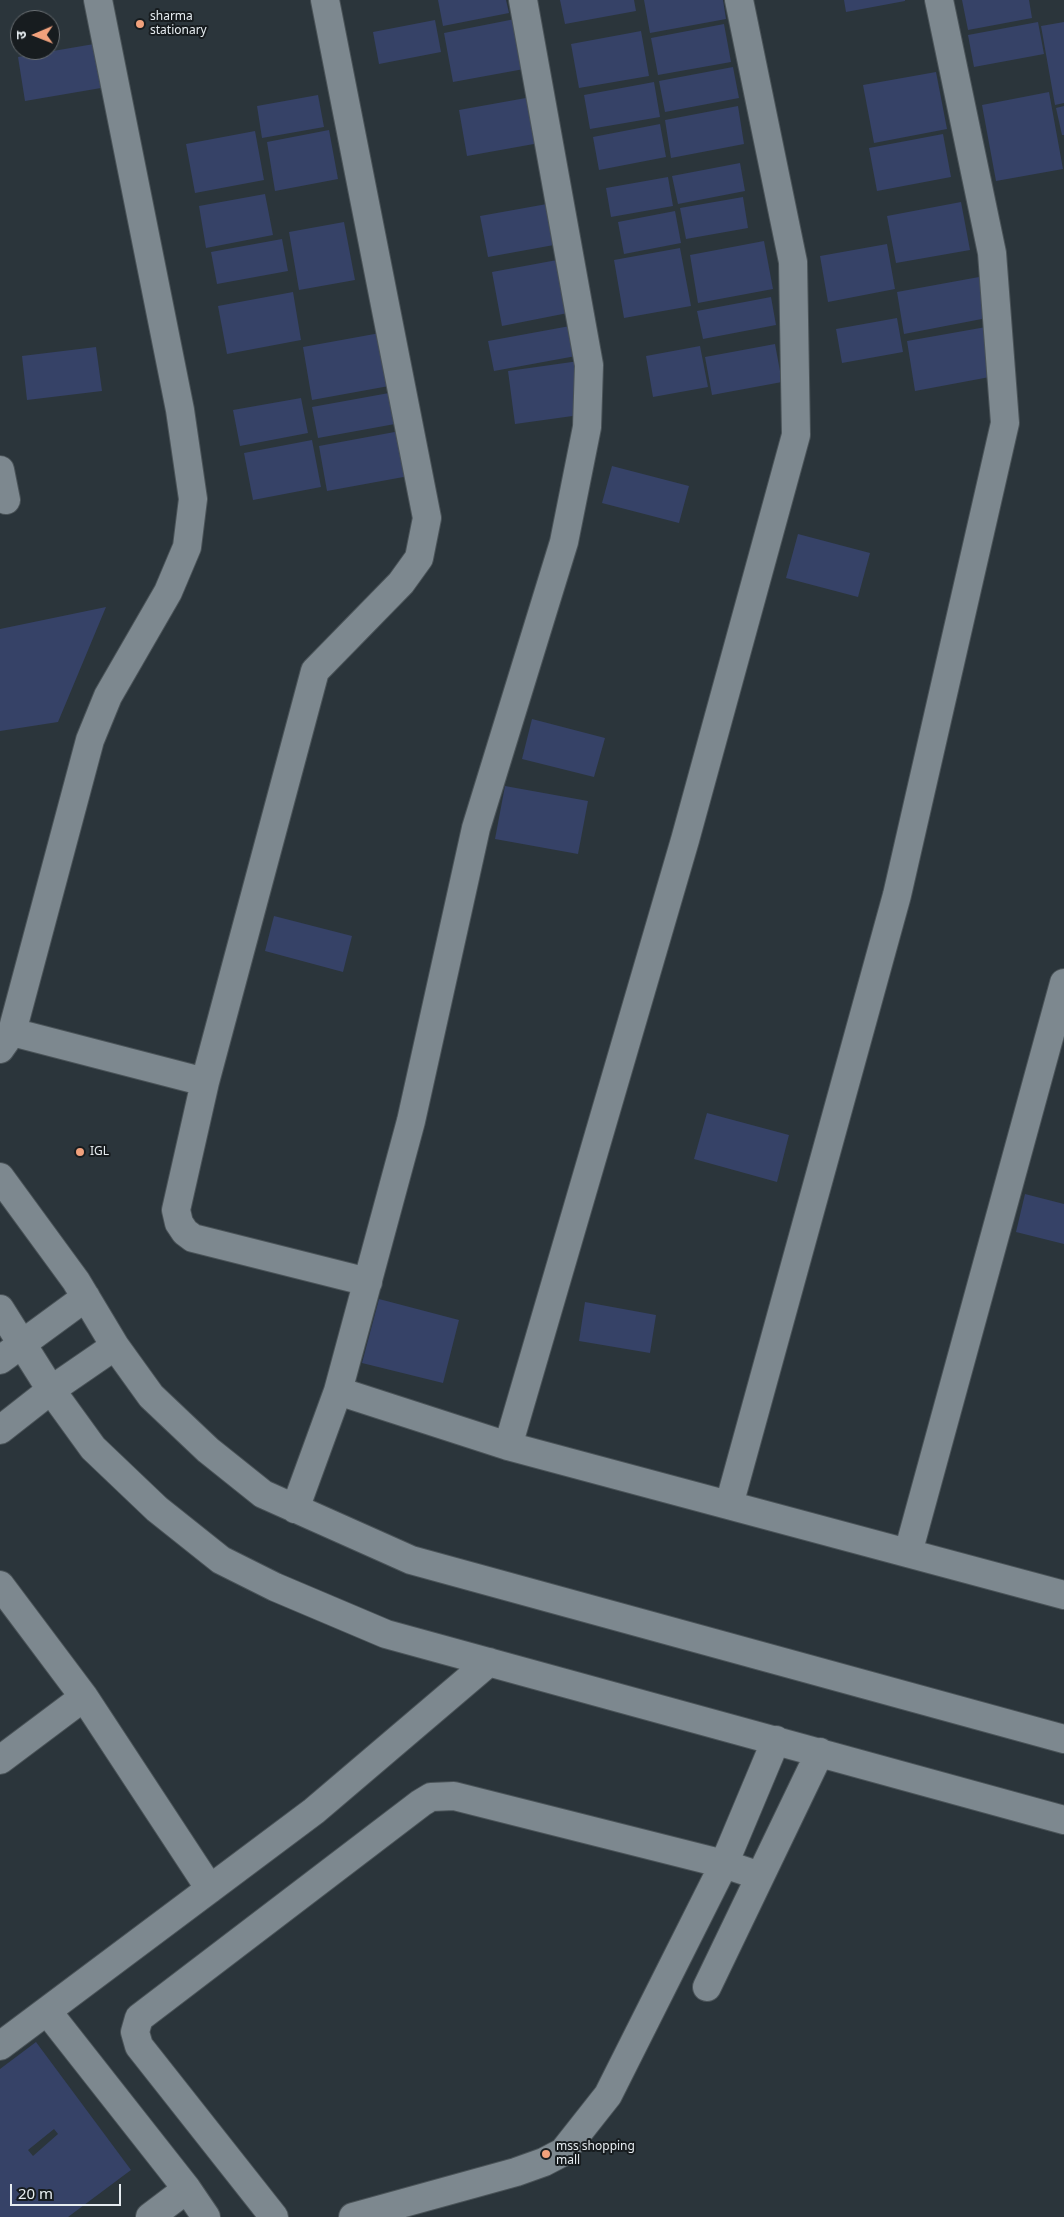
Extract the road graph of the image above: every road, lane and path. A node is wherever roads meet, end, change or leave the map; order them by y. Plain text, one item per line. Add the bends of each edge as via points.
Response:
1 (98, 0) edge
2 (325, 0) edge
3 (524, 0) edge
4 (740, 0) edge
5 (938, 0) edge
6 (0, 470) edge
7 (6, 500) dead end
8 (1064, 983) edge
9 (6, 1041) edge
10 (205, 1082) junction
11 (0, 1178) edge
12 (368, 1282) junction
13 (86, 1298) junction
14 (0, 1309) edge
15 (22, 1343) junction
16 (115, 1346) junction
17 (0, 1360) edge
18 (51, 1390) junction
19 (338, 1391) junction
20 (0, 1430) edge
21 (508, 1446) junction
22 (729, 1505) junction
23 (295, 1509) junction
24 (908, 1553) junction
25 (0, 1585) edge
26 (1064, 1595) edge
27 (489, 1662) junction
28 (84, 1697) junction
29 (1064, 1739) edge
30 (776, 1740) junction
31 (820, 1752) junction
32 (0, 1760) edge
33 (1064, 1820) edge
34 (724, 1864) junction
35 (760, 1876) junction
36 (210, 1889) junction
37 (707, 1987) dead end
38 (47, 2011) junction
39 (0, 2046) edge
40 (187, 2189) junction
41 (150, 2217) edge
42 (206, 2217) edge
43 (274, 2217) edge
44 (353, 2217) edge

1 - 9 street via 180,410 194,499 187,547 168,592 108,696 90,740
2 - 10 street via 427,518 419,558 401,583 315,672
3 - 12 street via 589,365 587,427 564,542 476,828 410,1121
4 - 21 street via 793,262 796,435 685,840
5 - 22 street via 992,253 1005,423 896,895
6 - 7 street
8 - 24 street
9 - 10 street
10 - 12 street via 176,1210 185,1232 193,1238
11 - 13 street
12 - 19 street
13 - 15 street
13 - 16 street
14 - 15 street
15 - 17 street
15 - 18 street
16 - 18 street
16 - 23 street via 151,1396 208,1450 263,1494
18 - 20 street
18 - 27 street via 93,1448 157,1509 221,1560 275,1587 386,1634
19 - 21 street
19 - 23 street
21 - 22 street
22 - 24 street
23 - 29 street via 411,1560
24 - 26 street
25 - 28 street
27 - 30 street
27 - 36 street via 314,1811
28 - 32 street
28 - 36 street
30 - 31 street
30 - 34 street
31 - 33 street
31 - 35 street
34 - 35 street
34 - 43 street via 454,1796 431,1797 153,2006 139,2018 135,2032 139,2046
34 - 44 street via 608,2096 563,2152 516,2172
35 - 37 street
36 - 38 street
38 - 39 street
38 - 40 street
40 - 41 street
40 - 42 street

